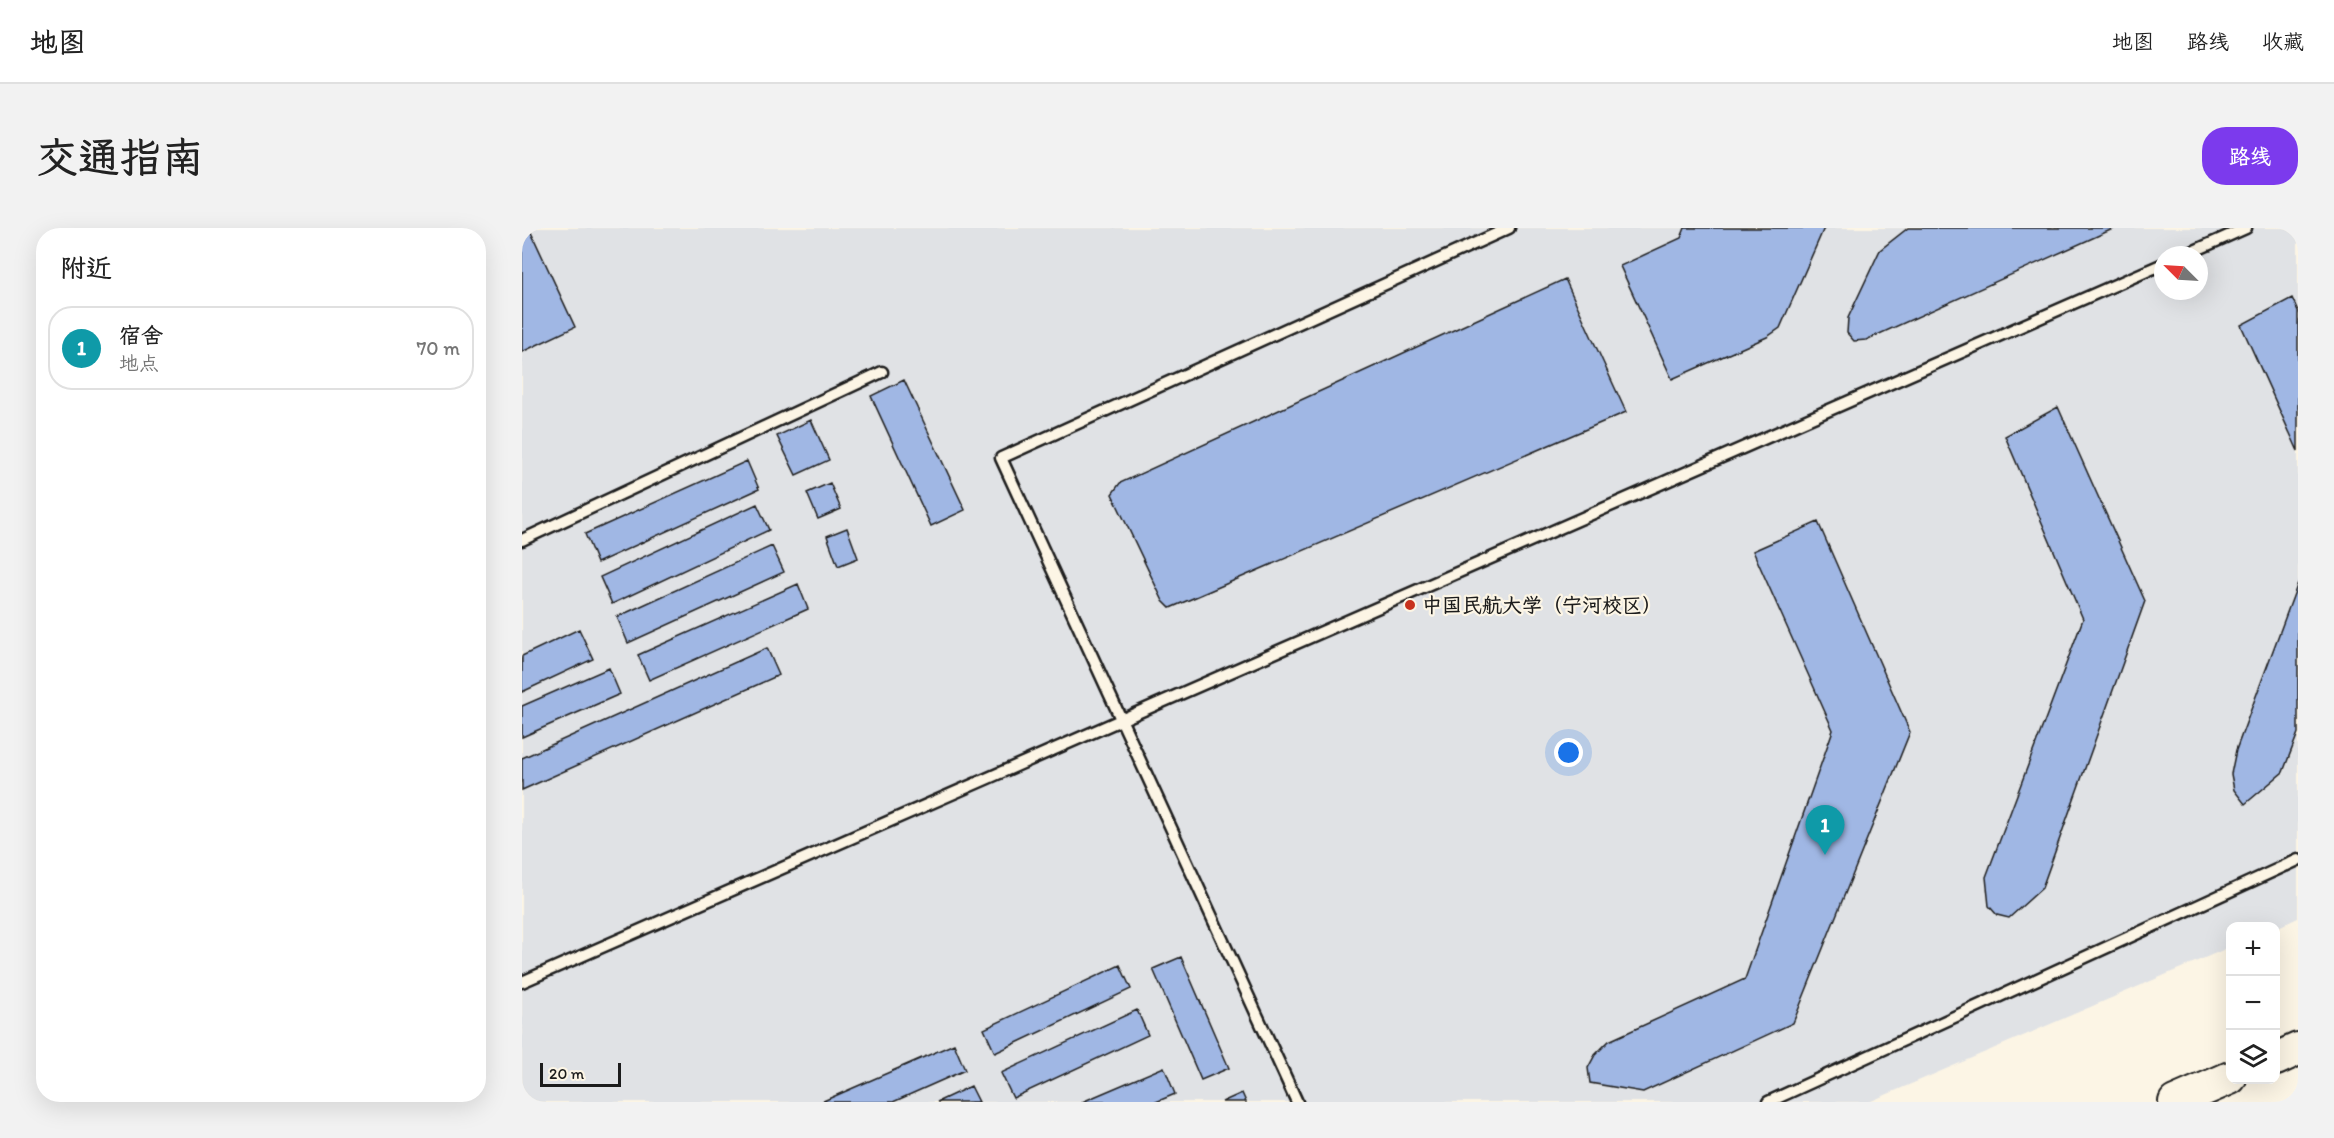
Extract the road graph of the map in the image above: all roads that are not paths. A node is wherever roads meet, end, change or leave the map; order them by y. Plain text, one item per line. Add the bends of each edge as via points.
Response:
1 (1509, 228) edge
2 (2247, 228) edge
3 (2206, 246) edge
4 (2154, 268) edge
5 (882, 372) dead end
6 (522, 540) edge
7 (1121, 720) junction
8 (2298, 860) edge
9 (522, 981) edge
10 (2298, 1049) edge
11 (2280, 1057) edge
12 (2226, 1080) edge
13 (1297, 1102) edge
14 (1768, 1102) edge
15 (2175, 1102) edge

1 - 7 lane via 1001,458
2 - 3 lane
4 - 7 lane
5 - 6 lane
7 - 9 lane
7 - 13 lane
8 - 14 lane
10 - 11 main road
12 - 15 main road

